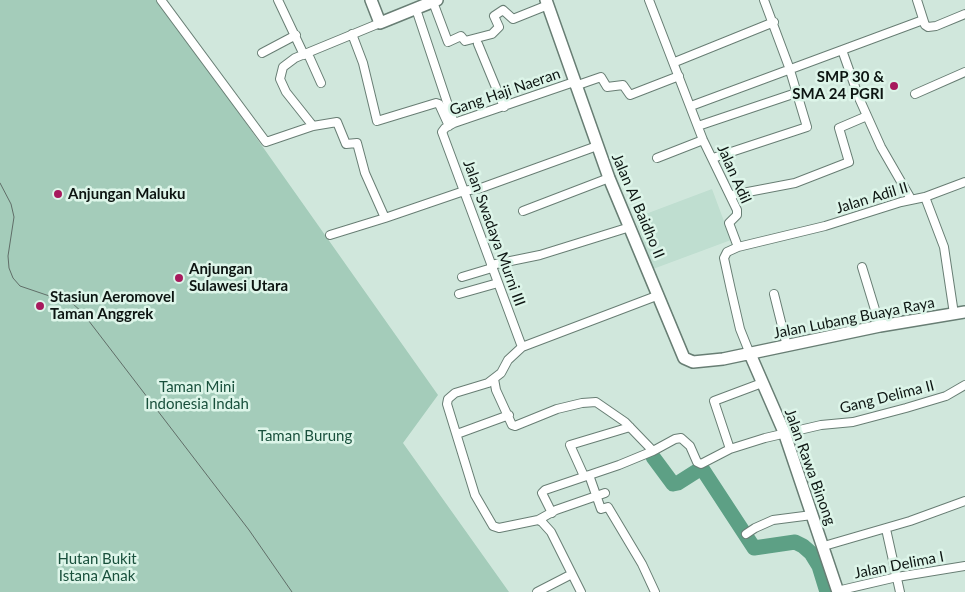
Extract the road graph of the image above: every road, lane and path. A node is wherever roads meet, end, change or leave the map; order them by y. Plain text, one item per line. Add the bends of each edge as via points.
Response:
1 (161, 0) edge
2 (278, 0) edge
3 (371, 0) edge
4 (649, 0) edge
5 (764, 0) edge
6 (917, 0) edge
7 (435, 1) edge
8 (547, 2) edge
9 (416, 9) junction
10 (965, 14) edge
11 (924, 20) junction
12 (774, 22) junction
13 (380, 23) junction
14 (352, 34) junction
15 (296, 35) junction
16 (478, 44) dead end
17 (842, 50) junction
18 (262, 53) dead end
19 (306, 55) junction
20 (675, 62) junction
21 (790, 70) junction
22 (965, 72) edge
23 (679, 76) junction
24 (321, 83) dead end
25 (574, 84) junction
26 (796, 92) junction
27 (915, 94) dead end
28 (691, 106) junction
29 (504, 107) junction
30 (866, 116) junction
31 (313, 126) junction
32 (449, 126) junction
33 (698, 126) junction
34 (704, 140) junction
35 (597, 146) junction
36 (657, 158) dead end
37 (713, 158) junction
38 (609, 178) junction
39 (965, 182) edge
40 (464, 191) junction
41 (732, 195) junction
42 (925, 197) junction
43 (911, 199) junction
44 (523, 211) dead end
45 (385, 218) junction
46 (630, 227) junction
47 (330, 235) dead end
48 (738, 247) junction
49 (492, 267) junction
50 (862, 268) dead end
51 (462, 277) dead end
52 (498, 283) junction
53 (459, 294) dead end
54 (774, 294) dead end
55 (659, 295) junction
56 (960, 313) edge
57 (880, 326) junction
58 (787, 346) junction
59 (522, 347) junction
60 (750, 354) junction
61 (494, 378) junction
62 (762, 384) junction
63 (965, 384) edge
64 (509, 416) junction
65 (630, 427) junction
66 (457, 434) junction
67 (784, 434) junction
68 (730, 450) junction
69 (650, 453) junction
70 (587, 476) junction
71 (605, 493) dead end
72 (596, 496) junction
73 (965, 501) edge
74 (552, 512) junction
75 (812, 515) junction
76 (538, 520) junction
77 (886, 529) junction
78 (746, 534) dead end
79 (824, 546) junction
80 (965, 566) edge
81 (572, 574) junction
82 (897, 577) junction
83 (537, 592) edge
84 (581, 592) edge
85 (655, 592) edge
86 (838, 592) edge
87 (900, 592) edge

1 - 31 street via 266,142
2 - 15 street
3 - 13 street
4 - 20 street, Jalan Adil
5 - 12 street
6 - 11 street
7 - 8 street via 448,42 461,36 465,41 492,34 499,27 494,16 503,10 512,19
7 - 9 street
8 - 25 street, Jalan Al Baidho II
9 - 13 street
9 - 32 street
10 - 11 street via 931,27
11 - 17 street
12 - 20 street
12 - 21 street
13 - 14 street
14 - 19 street
14 - 32 street via 377,121 436,103
15 - 18 street
15 - 19 street
16 - 29 street
17 - 21 street
17 - 30 street
19 - 24 street
19 - 31 street via 288,62 280,79 286,92
20 - 23 street, Jalan Adil
21 - 26 street
21 - 28 street
22 - 27 street
23 - 25 street, Gang Haji Naeran via 630,95 623,85 607,87 601,77
23 - 28 street, Jalan Adil
25 - 29 street, Gang Haji Naeran
25 - 35 street, Jalan Al Baidho II
26 - 33 street
26 - 37 street via 807,127
28 - 33 street, Jalan Adil
29 - 32 street, Gang Haji Naeran
30 - 41 street via 839,128 848,162 795,184
30 - 43 street
31 - 45 street via 335,121 343,133 345,144 356,142 365,173
32 - 40 street, Jalan Swadaya Murni III via 443,136
33 - 34 street, Jalan Adil
34 - 36 street
34 - 37 street, Jalan Adil
35 - 38 street, Jalan Al Baidho II
35 - 40 street via 481,188
37 - 41 street, Jalan Adil
38 - 44 street
38 - 46 street, Jalan Al Baidho II
39 - 42 street
40 - 45 street
40 - 49 street, Jalan Swadaya Murni III
41 - 48 street, Jalan Adil via 738,213 729,223
42 - 43 street, Jalan Adil II
42 - 56 street, Jalan Adil II via 944,247
43 - 48 street, Jalan Adil II via 825,226
45 - 47 street
46 - 49 street
46 - 55 street, Jalan Al Baidho II
48 - 60 street via 727,252 724,258 740,329
49 - 51 street
49 - 52 street, Jalan Swadaya Murni III
50 - 57 street
52 - 53 street
52 - 59 street, Jalan Swadaya Murni III
54 - 58 street
55 - 59 street
55 - 60 street, Jalan Al Baidho II via 682,355 688,360 723,360
56 - 57 street, Jalan Lubang Buaya Raya
57 - 58 street, Jalan Lubang Buaya Raya
58 - 60 street, Jalan Lubang Buaya Raya
59 - 61 street
60 - 62 street, Jalan Rawa Binong
61 - 64 street via 496,390
61 - 66 street via 478,387 455,393 448,399
62 - 67 street, Jalan Rawa Binong
62 - 68 street via 714,401
63 - 67 street, Gang Delima II via 946,396 906,408 853,422 821,425
64 - 65 street via 512,425 519,426 556,410 596,402
64 - 66 street
65 - 69 street
65 - 70 street via 570,445
66 - 76 street via 475,495 493,526 499,528
67 - 68 street, Gang Delima II
67 - 75 street, Jalan Rawa Binong
68 - 69 street, Gang Delima II via 701,464 690,446 680,438
69 - 70 street
70 - 72 street
70 - 74 street via 542,493
71 - 72 street
72 - 74 street
72 - 85 street via 601,509 608,507
73 - 77 street
74 - 76 street
75 - 78 street via 766,523
75 - 79 street, Jalan Rawa Binong
76 - 81 street via 546,525
77 - 79 street
77 - 82 street
79 - 86 street, Jalan Rawa Binong
80 - 82 street, Jalan Delima I
81 - 83 street
81 - 84 street
82 - 86 street, Jalan Delima I
82 - 87 street

